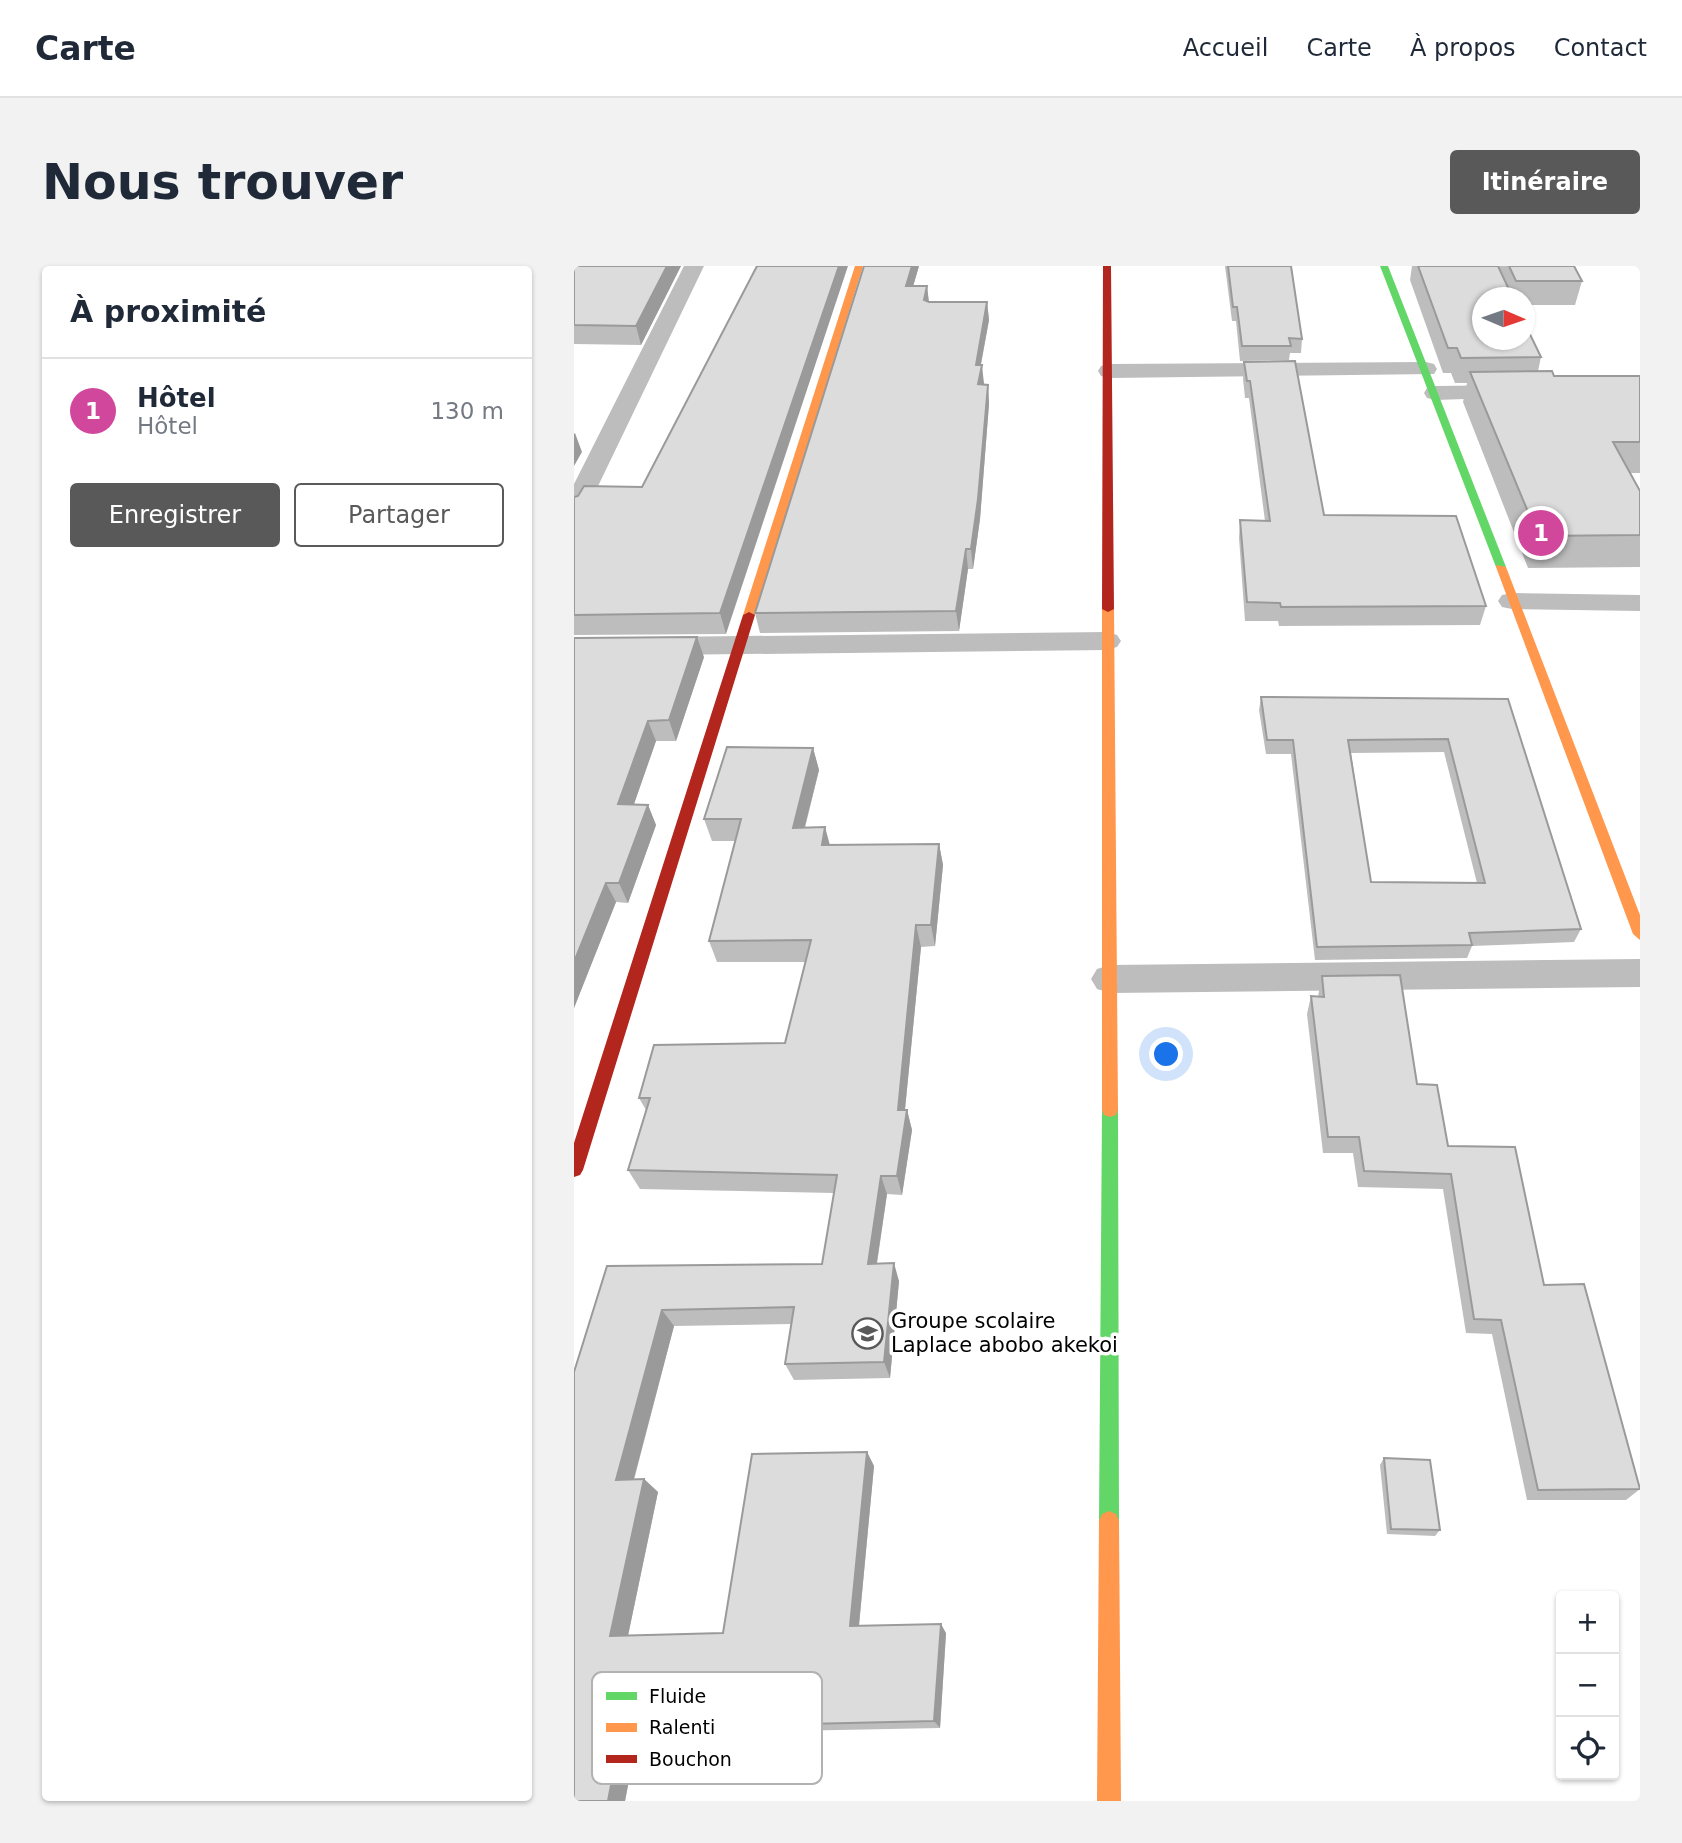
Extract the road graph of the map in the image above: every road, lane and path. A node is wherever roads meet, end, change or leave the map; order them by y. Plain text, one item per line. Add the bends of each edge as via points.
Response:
1 (694, 266) edge
2 (859, 266) edge
3 (1107, 266) edge
4 (1384, 266) edge
5 (1426, 369) junction
6 (1109, 372) junction
7 (1544, 392) edge
8 (1435, 393) junction
9 (574, 509) edge
10 (1512, 601) junction
11 (1640, 603) edge
12 (1107, 641) junction
13 (738, 646) junction
14 (574, 647) edge
15 (1640, 934) edge
16 (1640, 973) edge
17 (1110, 979) junction
18 (574, 1170) edge
19 (1109, 1801) edge

1 - 9 street
2 - 13 street
3 - 6 street
4 - 5 street
5 - 6 street
5 - 8 street
6 - 12 street
7 - 8 street
8 - 10 street
10 - 11 street
10 - 15 street
12 - 13 street
12 - 17 street
13 - 14 street
13 - 18 street
16 - 17 street
17 - 19 street

